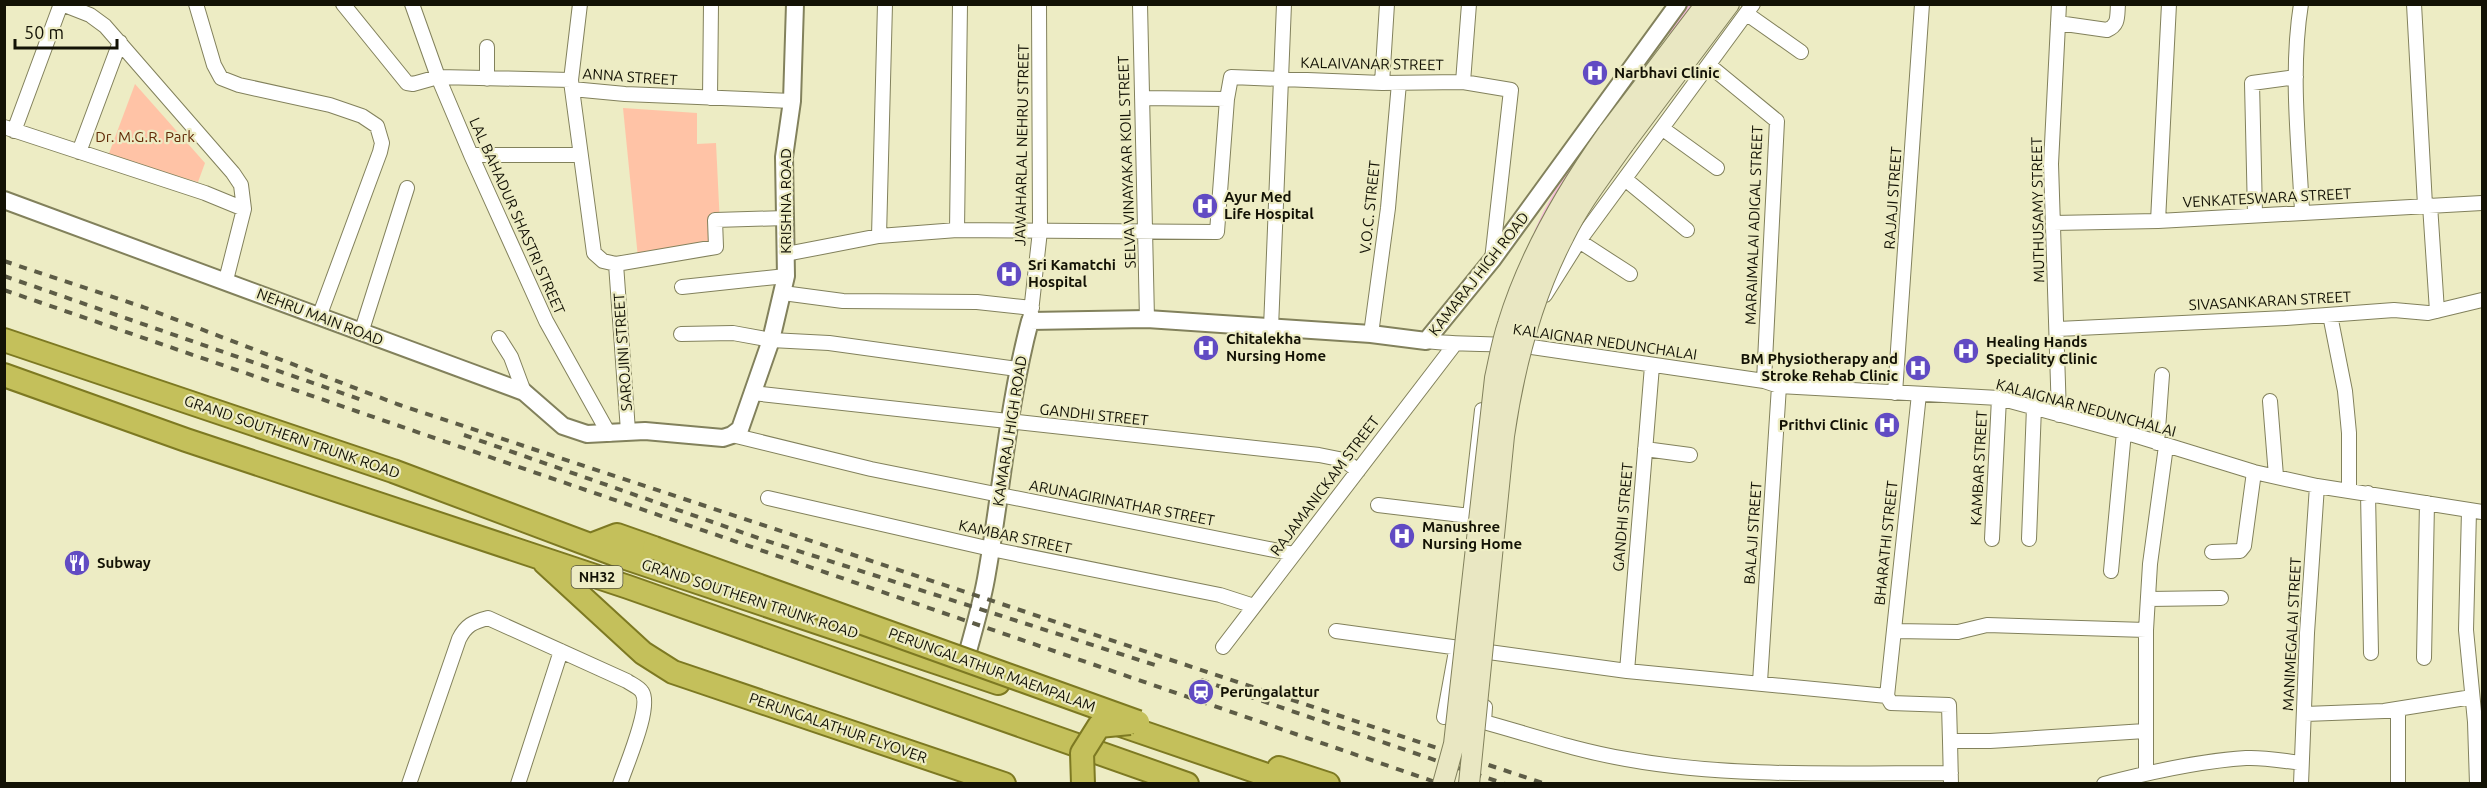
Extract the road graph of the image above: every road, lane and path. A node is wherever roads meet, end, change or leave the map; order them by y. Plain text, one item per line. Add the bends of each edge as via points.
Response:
1 (62, 4) edge
2 (196, 4) edge
3 (343, 4) edge
4 (412, 4) edge
5 (580, 4) edge
6 (711, 4) edge
7 (795, 4) edge
8 (885, 4) edge
9 (960, 4) edge
10 (1040, 4) edge
11 (1140, 4) edge
12 (1284, 4) edge
13 (1387, 4) edge
14 (1469, 4) edge
15 (1678, 4) edge
16 (1706, 4) edge
17 (1729, 4) edge
18 (1922, 4) edge
19 (2059, 4) edge
20 (2118, 4) edge
21 (2169, 4) edge
22 (2301, 4) edge
23 (2414, 4) edge
24 (1750, 9) edge
25 (2058, 23) junction
26 (120, 42) junction
27 (487, 47) dead end
28 (1801, 52) dead end
29 (1710, 66) junction
30 (438, 77) junction
31 (2295, 77) junction
32 (1282, 78) junction
33 (487, 79) junction
34 (1463, 82) junction
35 (1399, 83) junction
36 (1382, 84) junction
37 (572, 85) junction
38 (710, 98) junction
39 (1142, 98) junction
40 (1227, 99) junction
41 (792, 101) junction
42 (9, 129) edge
43 (1663, 129) junction
44 (1616, 139) junction
45 (79, 152) junction
46 (471, 155) junction
47 (579, 155) junction
48 (1717, 168) dead end
49 (1625, 180) junction
50 (407, 188) dead end
51 (4, 200) edge
52 (2482, 203) edge
53 (2428, 205) junction
54 (244, 209) junction
55 (2302, 212) junction
56 (2255, 214) junction
57 (786, 218) junction
58 (2158, 221) junction
59 (2053, 223) junction
60 (957, 230) junction
61 (1687, 230) dead end
62 (1040, 231) junction
63 (1146, 231) junction
64 (879, 236) junction
65 (1579, 241) junction
66 (786, 254) junction
67 (1492, 260) junction
68 (616, 264) junction
69 (1630, 274) dead end
70 (786, 276) junction
71 (226, 280) junction
72 (682, 287) dead end
73 (783, 293) junction
74 (2482, 300) edge
75 (2437, 311) junction
76 (1031, 315) junction
77 (2330, 315) junction
78 (319, 317) junction
79 (1147, 319) junction
80 (1271, 328) junction
81 (2058, 329) junction
82 (361, 333) junction
83 (681, 334) dead end
84 (1371, 334) junction
85 (498, 338) dead end
86 (4, 340) edge
87 (771, 340) junction
88 (1426, 341) junction
89 (1493, 343) junction
90 (1455, 344) junction
91 (1525, 346) junction
92 (1652, 366) junction
93 (1017, 369) junction
94 (4, 375) edge
95 (2162, 375) dead end
96 (1764, 381) junction
97 (1779, 386) junction
98 (524, 392) junction
99 (752, 393) junction
100 (1895, 393) junction
101 (1919, 394) junction
102 (1999, 398) junction
103 (2270, 401) dead end
104 (2034, 408) junction
105 (2059, 415) junction
106 (1009, 423) junction
107 (628, 432) junction
108 (2124, 432) junction
109 (609, 434) junction
110 (732, 435) junction
111 (2162, 444) junction
112 (1645, 449) junction
113 (1690, 455) dead end
114 (1358, 471) junction
115 (2254, 472) junction
116 (2276, 476) junction
117 (2317, 486) junction
118 (2349, 491) junction
119 (2368, 493) junction
120 (1000, 495) junction
121 (768, 498) dead end
122 (2427, 503) junction
123 (1378, 505) dead end
124 (2476, 512) edge
125 (1470, 516) junction
126 (1992, 539) dead end
127 (2029, 539) dead end
128 (591, 545) junction
129 (991, 549) junction
130 (2212, 552) dead end
131 (1294, 554) junction
132 (541, 558) junction
133 (2111, 571) dead end
134 (2221, 598) dead end
135 (2148, 599) junction
136 (1254, 606) junction
137 (2146, 630) junction
138 (1336, 631) dead end
139 (1894, 631) junction
140 (1222, 648) dead end
141 (1456, 648) junction
142 (561, 651) junction
143 (1489, 652) junction
144 (2371, 653) dead end
145 (2424, 658) dead end
146 (963, 671) junction
147 (1627, 671) junction
148 (1760, 682) junction
149 (1887, 696) junction
150 (2472, 697) junction
151 (2398, 709) junction
152 (2305, 714) junction
153 (1444, 717) dead end
154 (1138, 722) junction
155 (2145, 731) junction
156 (2479, 739) edge
157 (1950, 741) junction
158 (2301, 763) junction
159 (2146, 773) junction
160 (1951, 778) edge
161 (1267, 779) edge
162 (409, 783) edge
163 (518, 783) edge
164 (620, 783) edge
165 (1004, 783) edge
166 (1083, 783) edge
167 (1183, 783) edge
168 (1293, 783) edge
169 (1328, 783) edge
170 (1443, 783) edge
171 (1468, 783) edge
172 (2104, 783) edge
173 (2301, 783) edge
174 (2398, 783) edge
175 (2477, 783) edge

1 - 26 street via 90,15
1 - 42 street
2 - 78 street via 221,78 351,112 371,121 380,135 381,152
3 - 30 street, ANNA STREET via 407,83
4 - 30 street, LAL BAHADUR SHASTRI STREET
5 - 37 street
6 - 38 street
7 - 41 street, KRISHNA ROAD
8 - 64 street
9 - 60 street
10 - 62 street, JAWAHARLAL NEHRU STREET
11 - 39 street, SELVA VINAYAKAR KOIL STREET
12 - 32 street
13 - 36 street
14 - 34 street
15 - 67 street, KAMARAJ HIGH ROAD
16 - 44 main road
17 - 44 main road
18 - 100 street, RAJAJI STREET
19 - 25 street, MUTHUSAMY STREET
20 - 25 street via 2117,22 2107,30
21 - 58 street
22 - 31 street
23 - 53 street
24 - 28 street
24 - 29 street
25 - 59 street, MUTHUSAMY STREET via 2051,164
26 - 45 street
26 - 54 street via 233,173 241,185
27 - 33 street
29 - 43 street
29 - 96 street, MARAIMALAI ADIGAL STREET via 1777,121
30 - 33 street, ANNA STREET
30 - 46 street, LAL BAHADUR SHASTRI STREET
31 - 55 street
31 - 56 street via 2252,83
32 - 36 street, KALAIVANAR STREET
32 - 40 street, KALAIVANAR STREET via 1231,77
32 - 80 street
33 - 37 street, ANNA STREET
34 - 35 street, KALAIVANAR STREET
34 - 67 street, KALAIVANAR STREET via 1510,90
35 - 36 street, KALAIVANAR STREET
35 - 84 street, V.O.C. STREET
37 - 38 street, ANNA STREET
37 - 47 street
38 - 41 street, ANNA STREET
39 - 40 street
39 - 63 street, SELVA VINAYAKAR KOIL STREET
40 - 63 street via 1217,232
41 - 57 street, KRISHNA ROAD via 784,157
42 - 45 street
43 - 48 street
43 - 49 street
44 - 170 main road, bridge via 1577,177 1550,225 1508,325 1495,378 1454,744
44 - 171 main road, bridge via 1564,235 1536,301 1511,384
45 - 54 street
46 - 47 street
46 - 109 street, LAL BAHADUR SHASTRI STREET via 546,321
47 - 68 street via 594,253 603,261
49 - 61 street
49 - 65 street
50 - 82 street
51 - 71 street, NEHRU MAIN ROAD
52 - 53 street, VENKATESWARA STREET
53 - 55 street, VENKATESWARA STREET
53 - 75 street
54 - 71 street
55 - 56 street, VENKATESWARA STREET
56 - 58 street, VENKATESWARA STREET
57 - 66 street, KRISHNA ROAD
57 - 68 street via 715,220 716,247
58 - 59 street, VENKATESWARA STREET
59 - 81 street, MUTHUSAMY STREET
60 - 62 street
60 - 64 street
62 - 63 street
62 - 76 street, JAWAHARLAL NEHRU STREET
63 - 79 street, SELVA VINAYAKAR KOIL STREET
64 - 66 street
65 - 69 street
65 - 91 street via 1544,297
66 - 70 street, KRISHNA ROAD
67 - 88 street, KAMARAJ HIGH ROAD
68 - 107 street, SAROJINI STREET
70 - 72 street
70 - 73 street, KRISHNA ROAD
71 - 78 street, NEHRU MAIN ROAD
73 - 76 street via 843,301 977,302
73 - 87 street, KRISHNA ROAD
74 - 75 street, SIVASANKARAN STREET
75 - 77 street, SIVASANKARAN STREET
76 - 79 street, KAMARAJ HIGH ROAD
76 - 93 street, KAMARAJ HIGH ROAD
77 - 81 street, SIVASANKARAN STREET
77 - 118 street via 2348,422
78 - 82 street, NEHRU MAIN ROAD
79 - 80 street, KAMARAJ HIGH ROAD
80 - 84 street, KAMARAJ HIGH ROAD
81 - 105 street, MUTHUSAMY STREET
82 - 98 street, NEHRU MAIN ROAD
83 - 87 street via 733,333
84 - 88 street, KAMARAJ HIGH ROAD
85 - 98 street via 511,357
86 - 128 highway, GRAND SOUTHERN TRUNK ROAD / NH32 via 393,471
87 - 93 street via 830,343
87 - 99 street, KRISHNA ROAD
88 - 90 street, KALAIGNAR NEDUNCHALAI
89 - 90 street, KALAIGNAR NEDUNCHALAI
89 - 91 street, KALAIGNAR NEDUNCHALAI
89 - 125 street
90 - 114 street, RAJAMANICKAM STREET
91 - 92 street, KALAIGNAR NEDUNCHALAI
91 - 143 street via 1515,384 1502,489
92 - 96 street, KALAIGNAR NEDUNCHALAI
92 - 112 street, GANDHI STREET
93 - 106 street, KAMARAJ HIGH ROAD
94 - 132 highway, GRAND SOUTHERN TRUNK ROAD / NH32
95 - 111 street
96 - 97 street, KALAIGNAR NEDUNCHALAI
97 - 100 street, KALAIGNAR NEDUNCHALAI
97 - 148 street, BALAJI STREET
98 - 109 street, NEHRU MAIN ROAD via 562,426 587,434
99 - 106 street, GANDHI STREET
99 - 110 street via 740,429
100 - 101 street, KALAIGNAR NEDUNCHALAI
101 - 102 street, KALAIGNAR NEDUNCHALAI
101 - 139 street, BHARATHI STREET
102 - 104 street, KALAIGNAR NEDUNCHALAI
102 - 126 street, KAMBAR STREET
103 - 116 street
104 - 105 street, KALAIGNAR NEDUNCHALAI
104 - 127 street
105 - 108 street, KALAIGNAR NEDUNCHALAI
106 - 114 street, GANDHI STREET via 1319,455 1344,460
106 - 120 street, KAMARAJ HIGH ROAD
107 - 109 street, NEHRU MAIN ROAD
107 - 110 street, SAROJINI STREET via 645,430 723,438
108 - 111 street, KALAIGNAR NEDUNCHALAI
108 - 133 street
110 - 120 street, ARUNAGIRINATHAR STREET
111 - 115 street, KALAIGNAR NEDUNCHALAI
111 - 135 street
112 - 113 street
112 - 147 street, GANDHI STREET
114 - 131 street, RAJAMANICKAM STREET
115 - 116 street, KALAIGNAR NEDUNCHALAI
115 - 130 street via 2244,546 2240,551
116 - 117 street, KALAIGNAR NEDUNCHALAI
117 - 118 street, KALAIGNAR NEDUNCHALAI
117 - 152 street, MANIMEGALAI STREET
118 - 119 street, KALAIGNAR NEDUNCHALAI
119 - 122 street, KALAIGNAR NEDUNCHALAI
119 - 144 street
120 - 129 street, KAMARAJ HIGH ROAD
120 - 131 street, ARUNAGIRINATHAR STREET
121 - 129 street, KAMBAR STREET
122 - 124 street, KALAIGNAR NEDUNCHALAI
122 - 145 street
123 - 125 street
124 - 150 street via 2466,630
125 - 141 street
128 - 146 highway, GRAND SOUTHERN TRUNK ROAD / NH32
128 - 154 highway, PERUNGALATHUR MAEMPALAM, bridge via 617,535
129 - 136 street, KAMBAR STREET
129 - 146 street, KAMARAJ HIGH ROAD
131 - 136 street, RAJAMANICKAM STREET
132 - 165 highway, PERUNGALATHUR FLYOVER via 643,653 672,672
132 - 167 highway, GRAND SOUTHERN TRUNK ROAD / NH32
134 - 135 street
135 - 137 street
136 - 140 street, RAJAMANICKAM STREET
137 - 139 street via 1988,625 1958,632
137 - 155 street
138 - 141 street
139 - 149 street, BHARATHI STREET
141 - 143 street
141 - 153 street
142 - 162 street via 488,618 465,627
142 - 163 street
142 - 164 street via 642,691 643,716
143 - 147 street
143 - 160 street via 1484,722 1495,725 1625,759 1684,767
146 - 161 highway, GRAND SOUTHERN TRUNK ROAD / NH32
147 - 148 street
148 - 149 street
149 - 157 street via 1890,703 1949,705
150 - 151 street
150 - 156 street
151 - 152 street
151 - 174 street
152 - 158 street, MANIMEGALAI STREET
154 - 166 highway, bridge via 1099,726 1082,753
154 - 169 highway, PERUNGALATHUR MAEMPALAM
155 - 157 street
155 - 159 street
156 - 175 street
157 - 160 street
158 - 159 street via 2248,758
158 - 173 street, MANIMEGALAI STREET
159 - 172 street
161 - 168 highway, GRAND SOUTHERN TRUNK ROAD / NH32

